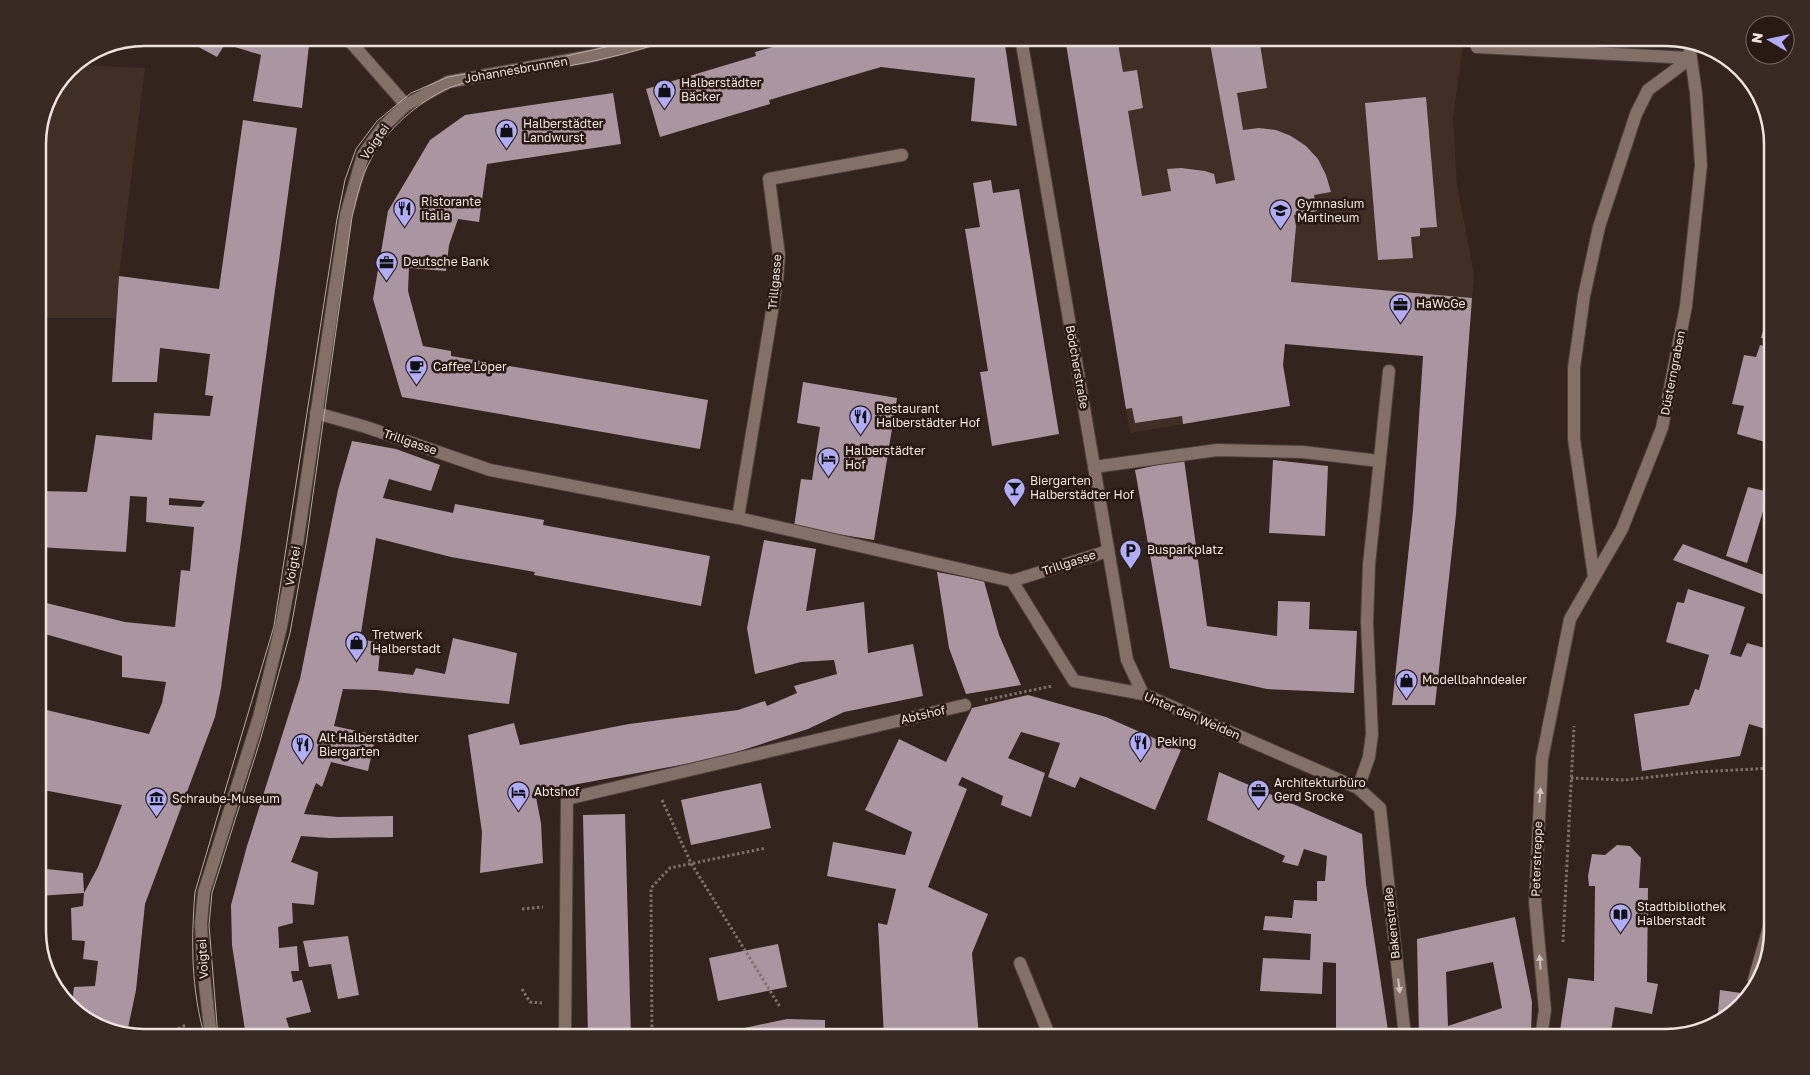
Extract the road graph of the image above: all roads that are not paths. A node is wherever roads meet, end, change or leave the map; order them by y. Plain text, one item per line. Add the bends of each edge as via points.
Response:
1 (355, 46) edge
2 (629, 46) edge
3 (1023, 46) edge
4 (1477, 46) edge
5 (1690, 50) edge
6 (1691, 58) junction
7 (406, 105) junction
8 (902, 155) dead end
9 (1388, 371) dead end
10 (316, 413) junction
11 (1380, 461) junction
12 (1094, 467) junction
13 (738, 518) junction
14 (1108, 550) junction
15 (1594, 577) junction
16 (1012, 581) junction
17 (1556, 681) joint
18 (1143, 694) junction
19 (965, 705) road end
20 (1358, 788) junction
21 (1380, 808) joint
22 (1020, 963) dead end
23 (209, 1029) edge
24 (565, 1029) edge
25 (1046, 1029) edge
26 (1404, 1029) edge
27 (1542, 1029) edge

1 - 7 street
2 - 7 street, Johannesbrunnen via 448,82
3 - 12 street, Bödcherstraße
4 - 6 street
5 - 6 street, Düsterngraben
6 - 15 street, Düsterngraben via 1701,165 1686,306 1662,428 1622,529
6 - 15 street via 1648,90 1636,114 1604,211 1584,296 1574,368 1574,439
7 - 10 street, Voigtei via 383,127 362,156 354,182 346,215
8 - 13 street, Trillgasse via 770,179 779,256 777,281
9 - 11 street
10 - 13 street, Trillgasse via 366,426 490,470
10 - 23 street, Voigtei via 282,627 259,717 204,892 201,923
11 - 12 street via 1303,452 1217,450
11 - 20 street via 1369,565 1372,734 1369,757
12 - 14 street, Bödcherstraße
13 - 16 street, Trillgasse
14 - 16 street, Trillgasse
14 - 18 street, Bödcherstraße via 1127,660
15 - 17 street, Düsterngraben via 1570,620
16 - 18 street, Unter den Weiden via 1074,681
27 -> 17 street, Peterstreppe via 1545,1010 1535,902 1542,759
18 - 20 street, Unter den Weiden
19 - 24 street, Abtshof via 567,799
20 - 21 street, Unter den Weiden
21 -> 26 street, Bakenstraße
22 - 25 street

